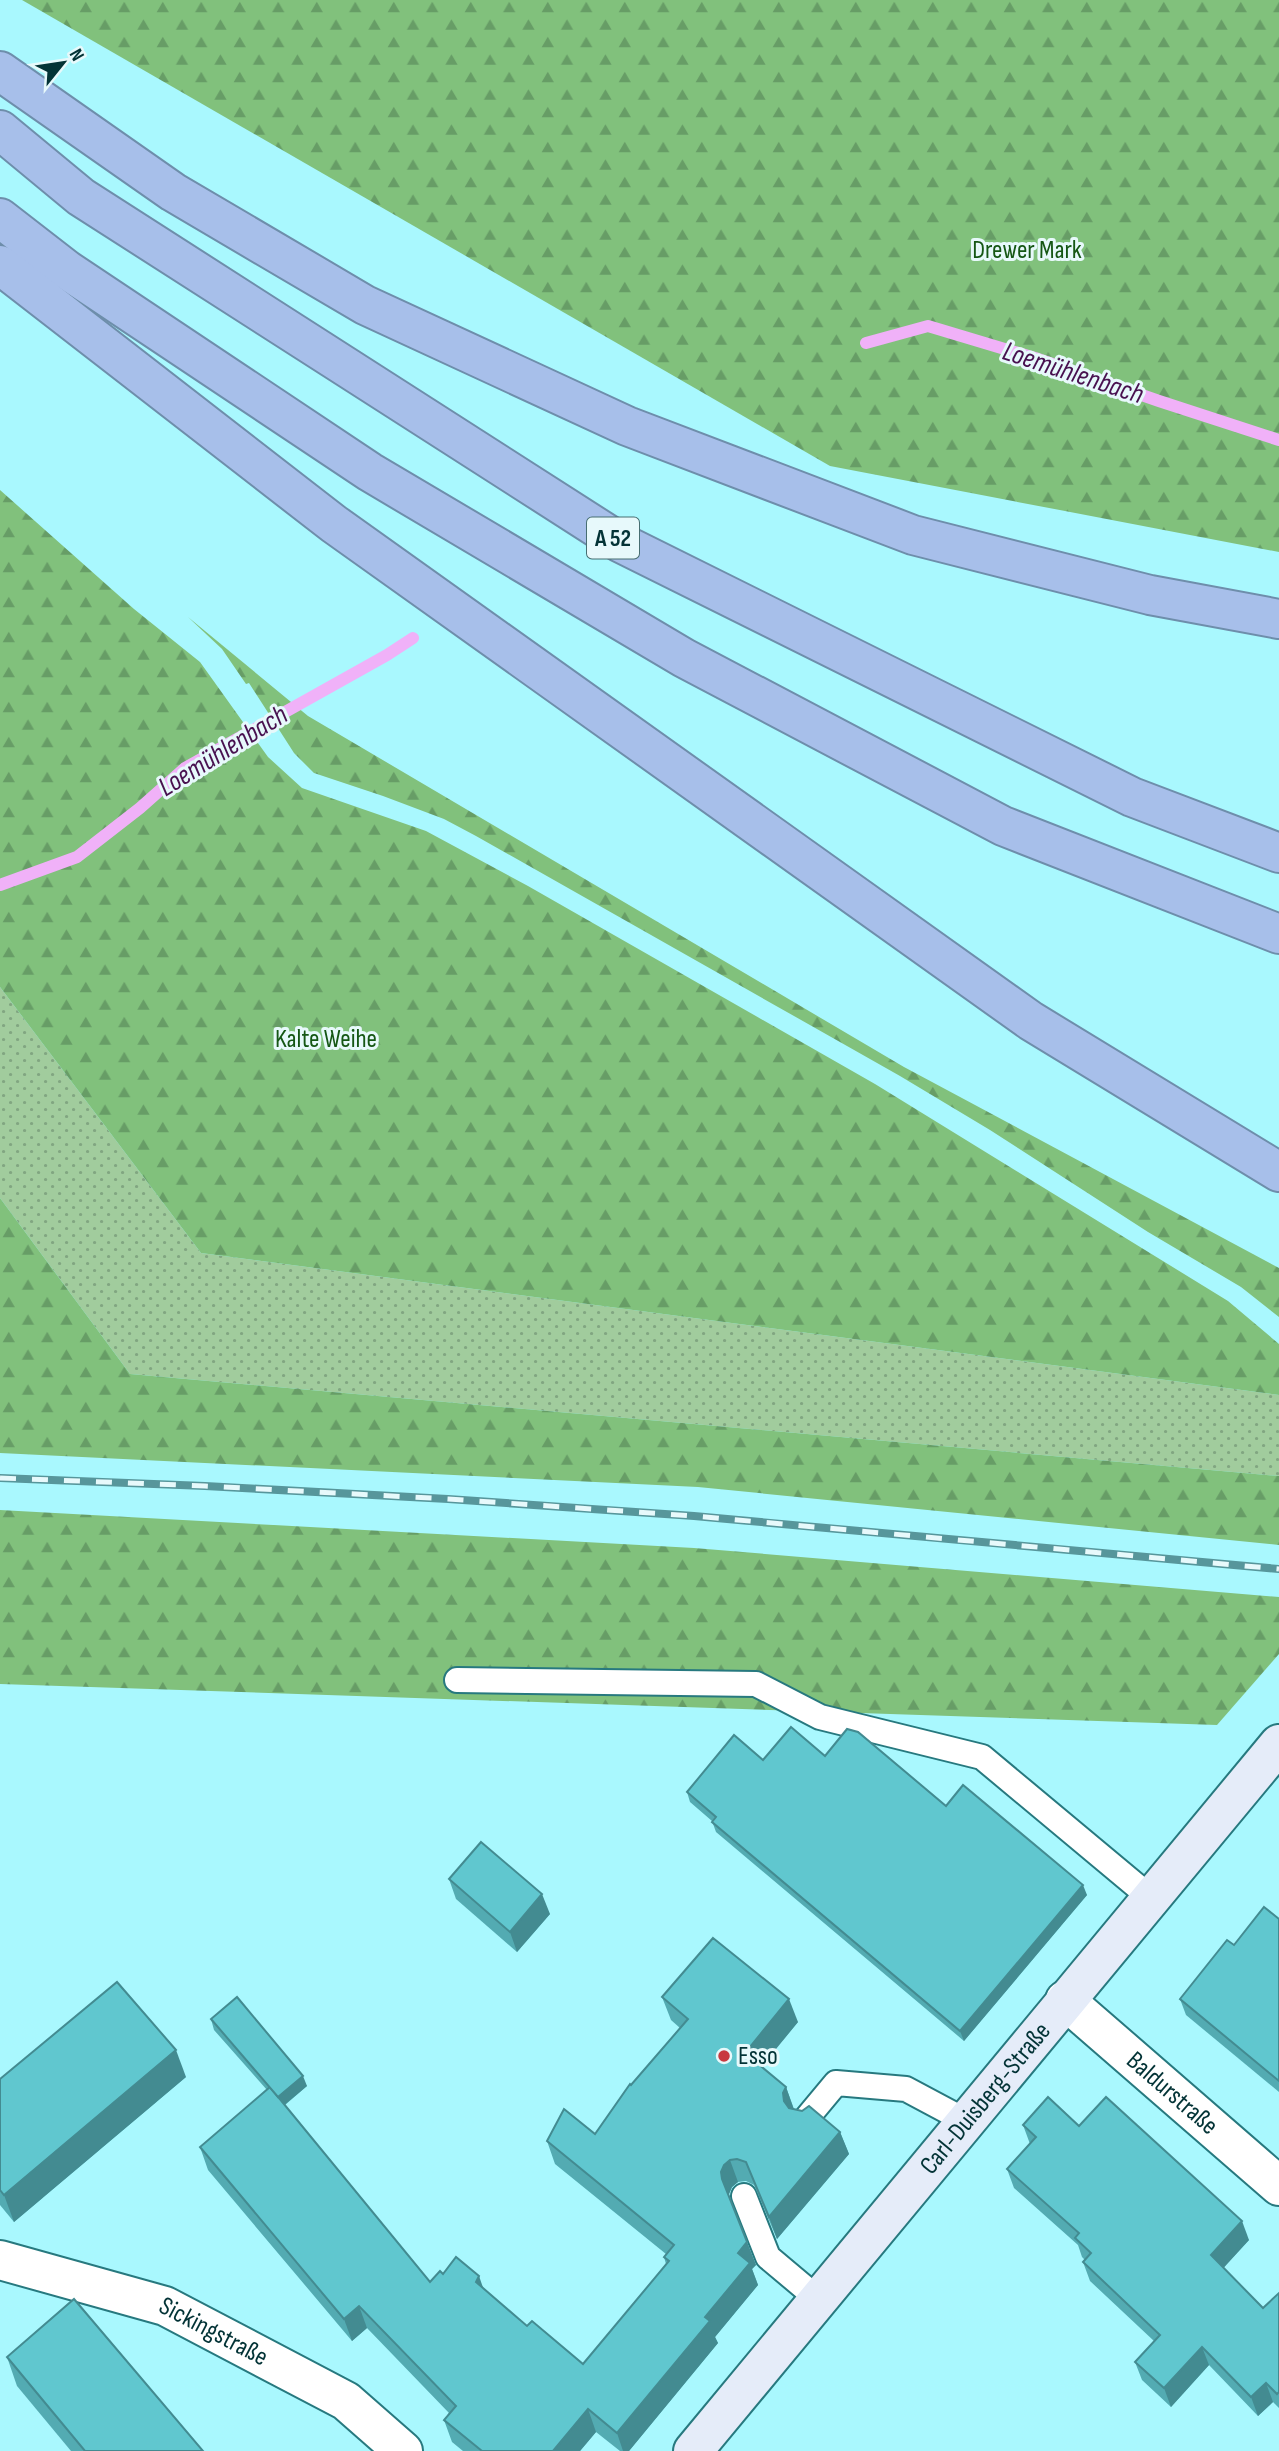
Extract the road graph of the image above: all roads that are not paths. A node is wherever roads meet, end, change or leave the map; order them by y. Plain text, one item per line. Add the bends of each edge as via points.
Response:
1 (0, 71) edge
2 (0, 130) edge
3 (0, 218) edge
4 (0, 265) edge
5 (1279, 619) edge
6 (1279, 853) edge
7 (1279, 934) edge
8 (1279, 1172) edge
9 (457, 1680) dead end
10 (1279, 1744) edge
11 (1151, 1898) junction
12 (1065, 2000) junction
13 (806, 2119) edge
14 (966, 2120) junction
15 (1279, 2186) edge
16 (744, 2196) dead end
17 (0, 2260) edge
18 (818, 2299) junction
19 (403, 2451) edge
20 (693, 2451) edge

1 - 5 highway via 173,192 365,305 627,426 913,535 1150,595
2 - 6 highway, A 52 via 81,197 621,543 1132,797
3 - 7 highway, A 52 via 67,270 370,472 684,658 1003,826
4 - 8 highway via 334,524 1031,1021
9 - 11 lane via 756,1684 820,1717 982,1757
10 - 11 main road, Carl-Duisberg-Straße
11 - 12 main road, Carl-Duisberg-Straße
12 - 14 main road, Carl-Duisberg-Straße
12 - 15 street, Baldurstraße
13 - 14 lane via 836,2083 905,2089
14 - 18 main road, Carl-Duisberg-Straße
16 - 18 lane via 768,2257
17 - 19 street, Sickingstraße via 165,2306 346,2402
18 - 20 main road, Carl-Duisberg-Straße

